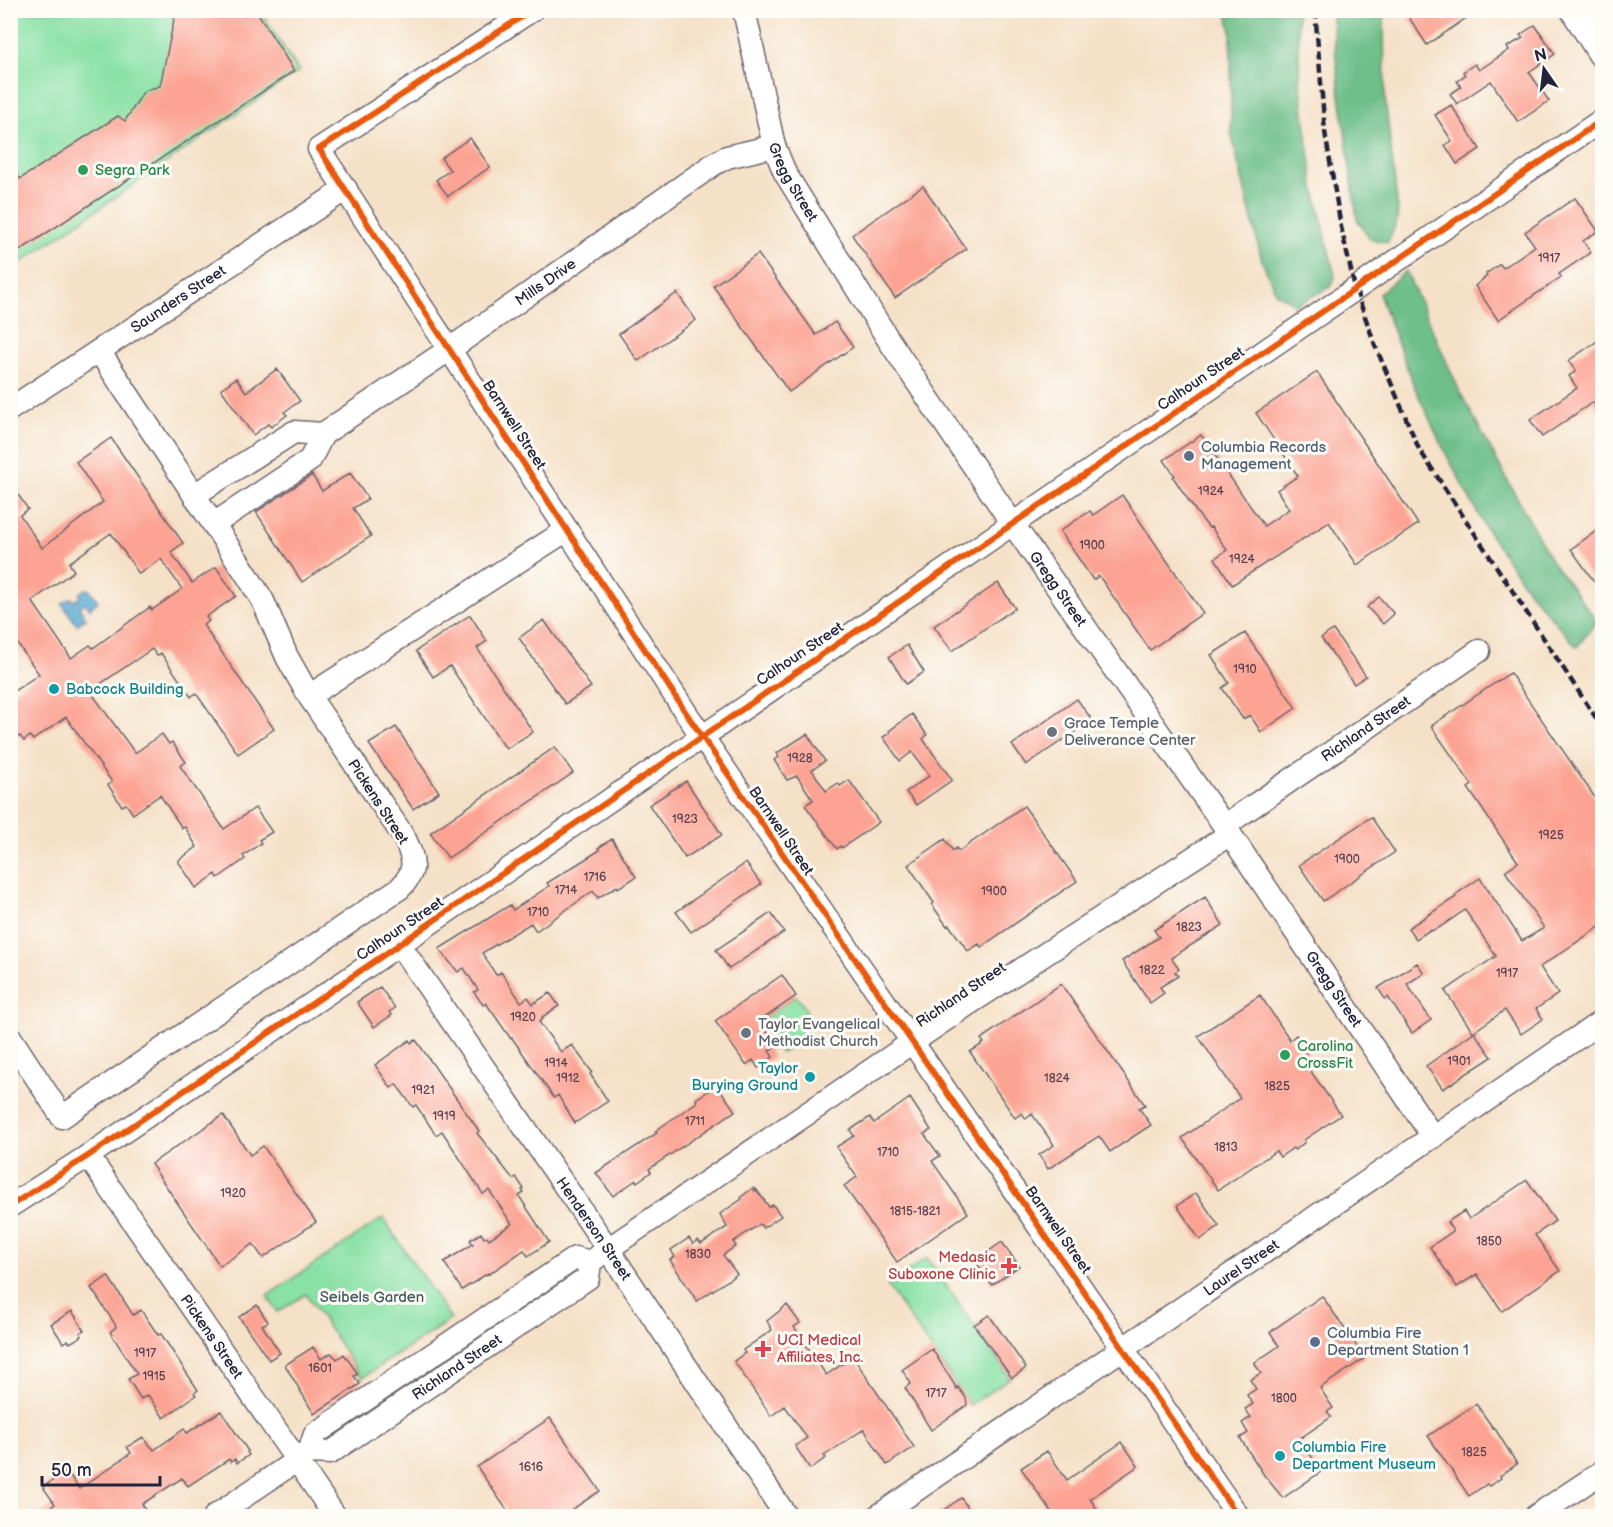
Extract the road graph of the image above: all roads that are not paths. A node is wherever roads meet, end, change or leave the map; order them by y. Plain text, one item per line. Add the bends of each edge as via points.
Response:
1 (532, 10) edge
2 (744, 10) edge
3 (1575, 10) edge
4 (1602, 53) edge
5 (1602, 120) edge
6 (774, 146) junction
7 (346, 189) junction
8 (450, 348) junction
9 (99, 351) junction
10 (10, 409) edge
11 (323, 434) junction
12 (194, 495) junction
13 (1012, 523) junction
14 (213, 524) junction
15 (567, 530) junction
16 (1479, 651) dead end
17 (309, 696) junction
18 (702, 736) junction
19 (1227, 830) junction
20 (399, 944) junction
21 (1602, 1021) edge
22 (10, 1037) edge
23 (912, 1042) junction
24 (1433, 1137) junction
25 (88, 1156) junction
26 (10, 1206) edge
27 (599, 1255) junction
28 (499, 1309) junction
29 (513, 1329) junction
30 (1125, 1348) junction
31 (392, 1382) junction
32 (405, 1402) junction
33 (303, 1456) junction
34 (1602, 1472) edge
35 (215, 1516) edge
36 (335, 1516) edge
37 (786, 1516) edge
38 (879, 1516) edge
39 (1238, 1516) edge
40 (1536, 1516) edge

1 - 7 street, Barnwell Street via 319,148
2 - 6 street, Gregg Street
3 - 4 main road
5 - 13 street, Calhoun Street
6 - 8 street, Mills Drive via 714,164
6 - 13 street, Gregg Street via 785,173 888,339
7 - 8 street, Barnwell Street
7 - 9 street, Saunders Street
8 - 11 street, Mills Drive
8 - 15 street, Barnwell Street
9 - 10 street, Saunders Street
9 - 12 street, Pickens Street
11 - 12 street via 294,432
11 - 14 street, Mills Drive via 310,460
12 - 14 street, Pickens Street
13 - 18 street, Calhoun Street
13 - 19 street, Gregg Street
14 - 17 street, Pickens Street via 263,601
15 - 17 street
15 - 18 street, Barnwell Street
16 - 19 street, Richland Street
17 - 22 street, Pickens Street via 404,837 414,864 407,881 62,1117
18 - 20 street, Calhoun Street
18 - 23 street, Barnwell Street
19 - 23 street, Richland Street
19 - 24 street, Gregg Street
20 - 25 street, Calhoun Street
20 - 27 street, Henderson Street
21 - 24 street, Laurel Street
23 - 27 street, Richland Street
23 - 30 street, Barnwell Street
24 - 30 street, Laurel Street
25 - 26 street, Calhoun Street
25 - 33 street, Pickens Street
27 - 28 street, Richland Street via 575,1258
27 - 29 street, Richland Street via 588,1278
27 - 37 street, Henderson Street
28 - 29 street
28 - 31 street, Richland Street
29 - 32 street, Richland Street
30 - 38 street, Laurel Street
30 - 39 street, Barnwell Street
31 - 32 street
31 - 33 street, Richland Street via 315,1434
32 - 33 street, Richland Street via 330,1452
33 - 35 street, Richland Street
33 - 36 street, Pickens Street
34 - 40 street

